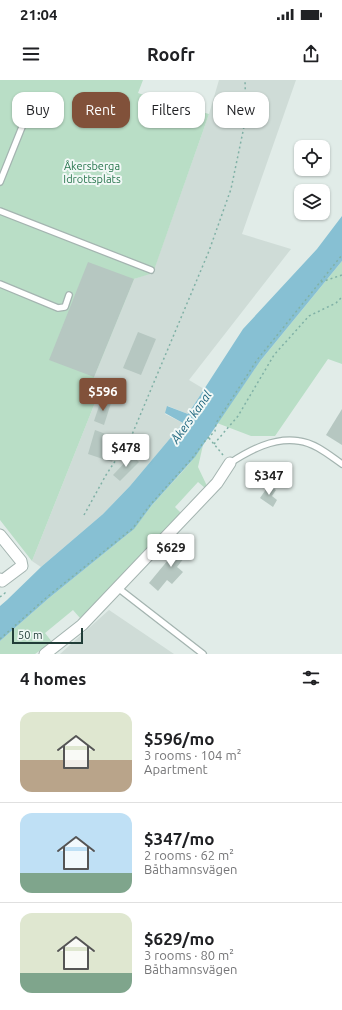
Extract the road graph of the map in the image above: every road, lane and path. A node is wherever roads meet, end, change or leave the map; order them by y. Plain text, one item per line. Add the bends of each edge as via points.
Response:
1 (245, 80) edge
2 (21, 128) edge
3 (0, 180) edge
4 (0, 211) edge
5 (342, 255) edge
6 (151, 270) dead end
7 (342, 275) edge
8 (320, 282) junction
9 (0, 284) edge
10 (69, 295) dead end
11 (342, 297) edge
12 (209, 438) junction
13 (214, 444) junction
14 (230, 464) junction
15 (342, 464) edge
16 (84, 515) dead end
17 (0, 535) edge
18 (0, 579) edge
19 (118, 588) junction
20 (5, 593) dead end
21 (0, 597) edge
22 (0, 639) edge
23 (45, 654) edge
24 (203, 654) edge

1 - 16 path via 246,117 233,182 209,250 131,437
2 - 3 lane
4 - 6 lane
5 - 8 path
7 - 8 path
8 - 12 path via 257,360
9 - 10 lane via 58,308 65,307
11 - 13 path via 336,303 309,316 274,355 238,416
12 - 13 path
12 - 22 path via 133,528 47,597
13 - 14 path
14 - 15 lane via 263,445 284,440 300,441 313,446
14 - 19 street via 217,484
17 - 18 street via 21,561 22,566 2,581
19 - 23 street via 82,625
19 - 24 lane
20 - 21 path

